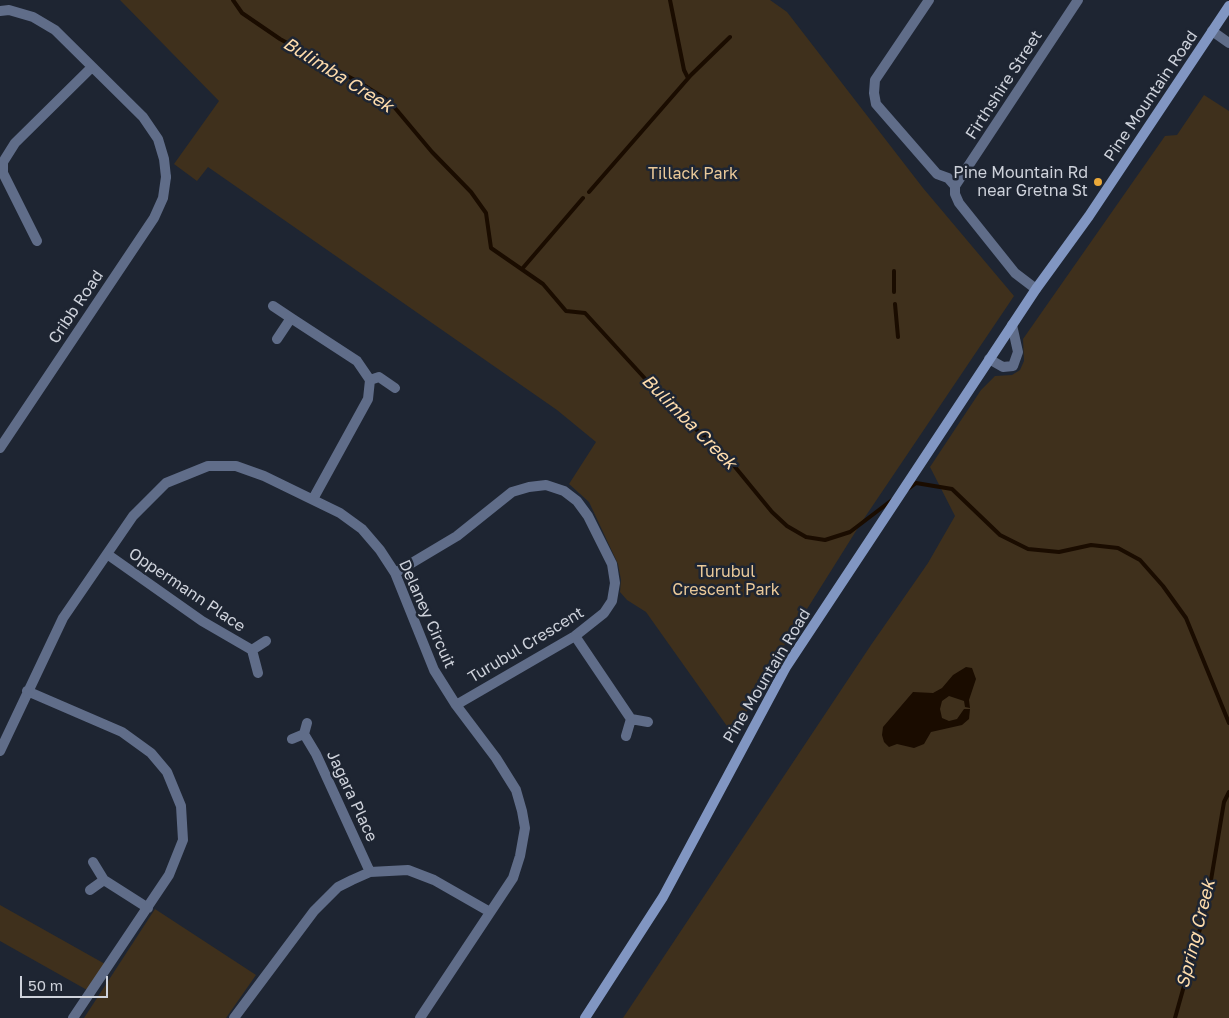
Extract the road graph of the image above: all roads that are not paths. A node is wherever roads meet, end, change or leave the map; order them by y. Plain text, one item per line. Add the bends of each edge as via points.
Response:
1 (929, 0) edge
2 (1078, 0) edge
3 (1229, 6) edge
4 (0, 11) edge
5 (1212, 31) junction
6 (1229, 43) edge
7 (92, 67) junction
8 (955, 186) junction
9 (36, 241) dead end
10 (1036, 289) junction
11 (273, 306) dead end
12 (291, 318) junction
13 (1012, 325) junction
14 (277, 339) dead end
15 (989, 359) junction
16 (370, 380) junction
17 (394, 388) dead end
18 (0, 448) edge
19 (313, 499) junction
20 (107, 554) junction
21 (395, 573) junction
22 (575, 636) junction
23 (266, 641) dead end
24 (252, 650) junction
25 (258, 673) dead end
26 (27, 691) junction
27 (456, 705) junction
28 (631, 719) junction
29 (648, 722) dead end
30 (307, 723) dead end
31 (304, 734) junction
32 (626, 736) dead end
33 (292, 739) dead end
34 (0, 751) edge
35 (93, 862) dead end
36 (370, 872) junction
37 (104, 880) junction
38 (90, 890) dead end
39 (148, 908) junction
40 (490, 912) junction
41 (73, 1018) edge
42 (234, 1018) edge
43 (420, 1018) edge
44 (585, 1018) edge

1 - 8 street via 876,80 874,93 876,104 937,174 948,178
2 - 8 street, Firthshire Street
3 - 5 main road, Pine Mountain Road
4 - 7 street via 9,10 33,17 54,30
5 - 6 street
5 - 10 main road, Pine Mountain Road via 1090,216
7 - 9 street via 15,143 3,162 3,173
7 - 18 street, Cribb Road via 142,117 158,139 166,178 163,198 154,218
8 - 10 street via 959,203 1015,273
10 - 13 main road, Pine Mountain Road
11 - 12 street
12 - 14 street
12 - 16 street via 357,361
13 - 15 main road, Pine Mountain Road
13 - 15 street via 1018,352 1013,366 1003,367
15 - 44 main road, Pine Mountain Road via 771,692 663,897
16 - 17 street via 378,377
16 - 19 street via 368,399
19 - 20 street, Delaney Circuit via 236,466 208,466 166,483 133,516
19 - 21 street, Delaney Circuit via 340,513 362,530
20 - 24 street, Oppermann Place via 202,620
20 - 26 street, Delaney Circuit via 63,618
21 - 22 street, Turubul Crescent via 457,536 512,492 546,485 564,491 588,516 612,564 615,583 612,602 604,613
21 - 27 street, Delaney Circuit via 434,670
22 - 27 street, Turubul Crescent
22 - 28 street
23 - 24 street, Oppermann Place
24 - 25 street, Oppermann Place
26 - 34 street, Delaney Circuit
26 - 39 street via 122,732 151,753 167,772 182,806 183,840 169,875
27 - 40 street, Delaney Circuit via 516,790 522,811 524,828 520,856 513,878
28 - 29 street
28 - 32 street
30 - 31 street
31 - 33 street
31 - 36 street, Jagara Place
35 - 37 street
36 - 40 street via 408,870 434,880
36 - 42 street via 327,896
37 - 38 street
37 - 39 street
39 - 41 street
40 - 43 street, Delaney Circuit

